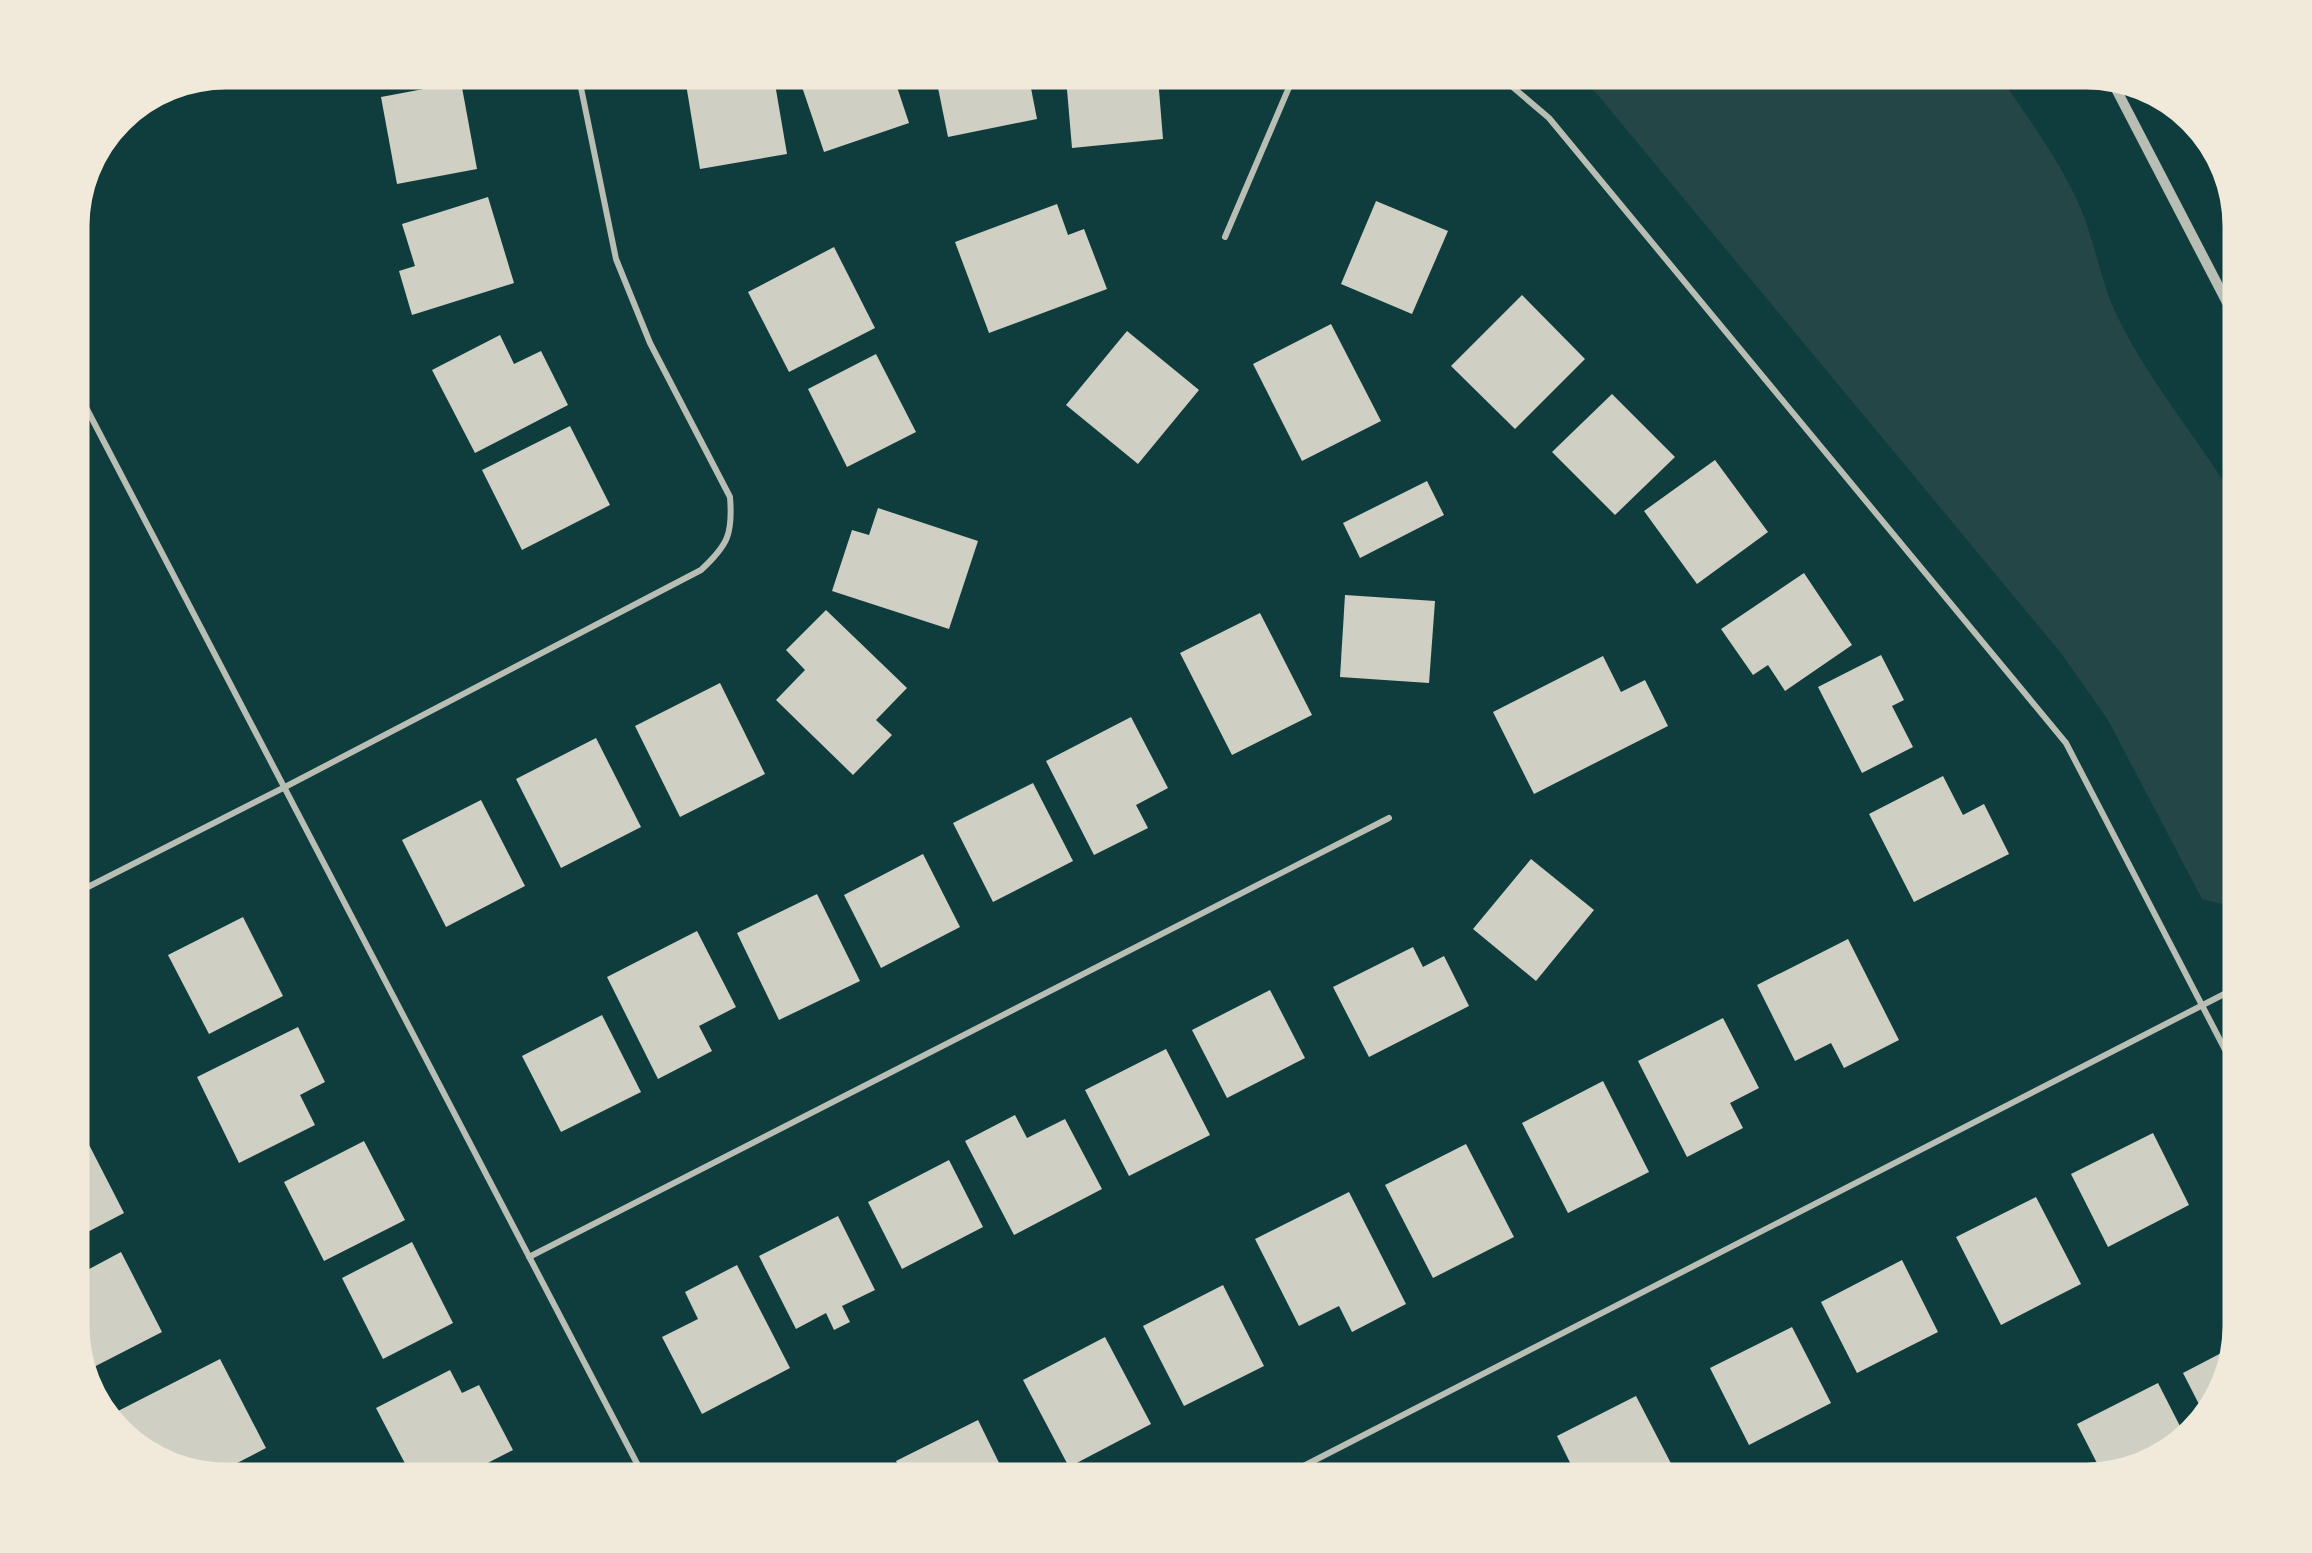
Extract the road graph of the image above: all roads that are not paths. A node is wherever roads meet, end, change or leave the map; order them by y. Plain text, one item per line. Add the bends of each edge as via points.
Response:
1 (581, 89) edge
2 (1288, 89) edge
3 (1515, 89) edge
4 (2118, 92) edge
5 (1225, 237) dead end
6 (2224, 297) edge
7 (89, 413) edge
8 (285, 787) junction
9 (1389, 818) dead end
10 (89, 886) edge
11 (2224, 994) edge
12 (2203, 1005) junction
13 (2224, 1047) edge
14 (529, 1257) junction
15 (637, 1464) edge
16 (1307, 1464) edge

1 - 8 street via 616,259 650,343 730,497 728,538 719,554 701,570
2 - 5 street
3 - 12 street via 1549,118 2066,743
4 - 6 street
7 - 8 street
8 - 10 street
8 - 14 street
9 - 14 street
11 - 12 street
12 - 13 street
12 - 16 street
14 - 15 street

